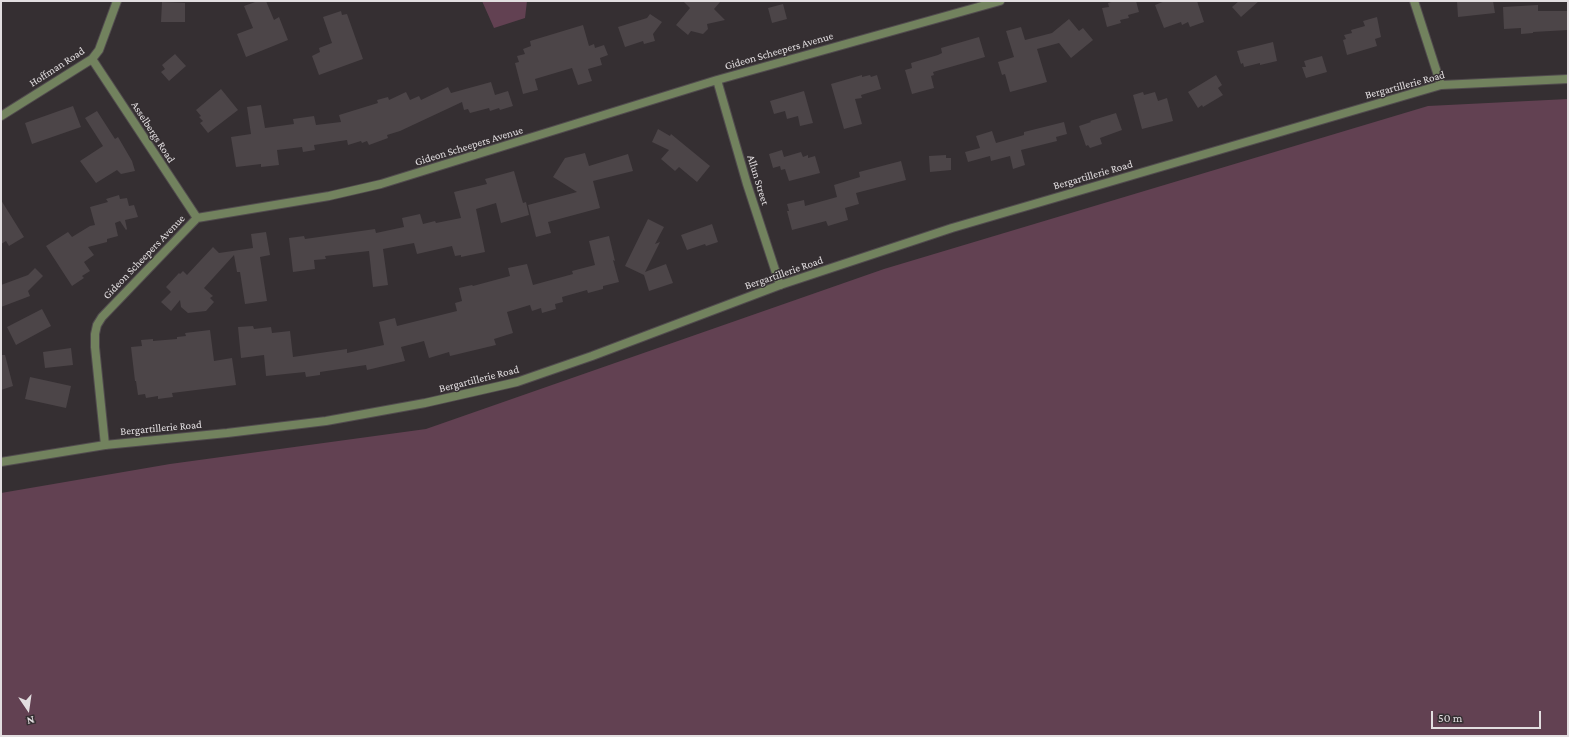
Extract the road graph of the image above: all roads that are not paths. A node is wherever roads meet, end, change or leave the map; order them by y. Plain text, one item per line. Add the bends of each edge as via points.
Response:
1 (117, 1) edge
2 (1000, 1) edge
3 (1414, 1) edge
4 (92, 59) junction
5 (1568, 79) edge
6 (717, 80) junction
7 (1441, 85) junction
8 (1, 116) edge
9 (197, 218) junction
10 (780, 285) junction
11 (105, 445) junction
12 (1, 462) edge

1 - 4 street, Hoffman Road via 101,44
2 - 6 street, Gideon Scheepers Avenue
3 - 7 street
4 - 8 street, Hoffman Road
4 - 9 street, Asselbergs Road
5 - 7 street, Bergartillerie Road
6 - 9 street, Gideon Scheepers Avenue via 381,184 329,196
6 - 10 street, Allun Street
7 - 10 street, Bergartillerie Road via 952,228
9 - 11 street, Gideon Scheepers Avenue via 97,325 95,347
10 - 11 street, Bergartillerie Road via 517,382 425,403 326,421
11 - 12 street, Bergartillerie Road

